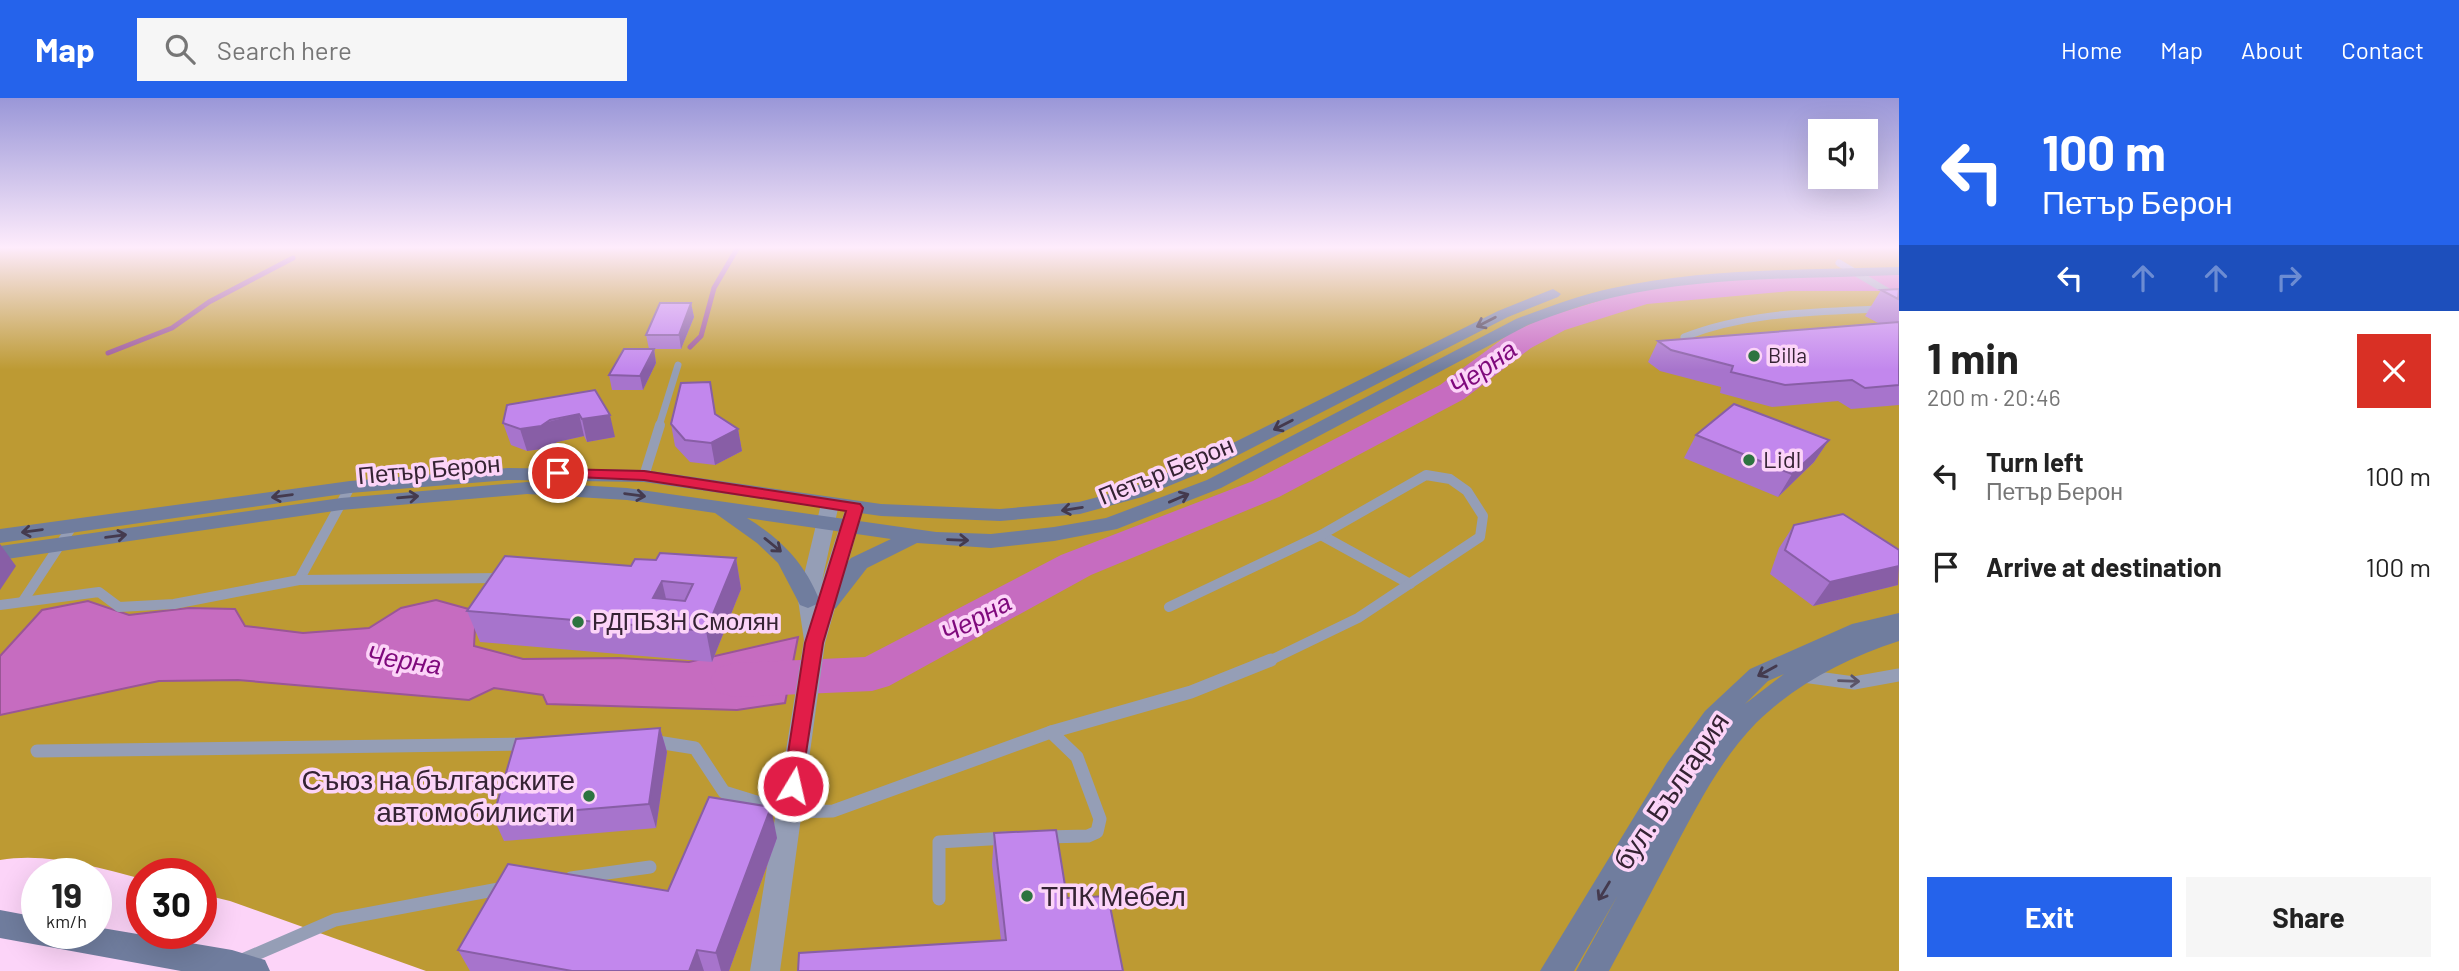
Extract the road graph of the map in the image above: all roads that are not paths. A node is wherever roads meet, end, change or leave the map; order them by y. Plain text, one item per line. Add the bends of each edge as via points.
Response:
1 (1575, 288) edge
2 (1632, 288) edge
3 (1882, 288) edge
4 (1899, 298) edge
5 (1899, 308) edge
6 (1706, 347) edge
7 (678, 365) dead end
8 (644, 476) junction
9 (345, 495) junction
10 (717, 508) junction
11 (828, 514) junction
12 (852, 517) junction
13 (73, 525) junction
14 (1321, 535) junction
15 (0, 536) edge
16 (912, 537) junction
17 (60, 544) junction
18 (0, 553) edge
19 (519, 577) edge
20 (299, 580) junction
21 (1410, 584) junction
22 (23, 601) junction
23 (818, 601) junction
24 (0, 605) edge
25 (1169, 607) dead end
26 (1899, 621) edge
27 (1899, 633) edge
28 (1899, 675) edge
29 (1799, 676) junction
30 (1051, 732) junction
31 (635, 741) edge
32 (547, 744) edge
33 (37, 751) dead end
34 (789, 812) junction
35 (650, 867) dead end
36 (560, 880) edge
37 (521, 885) edge
38 (939, 899) dead end
39 (0, 924) edge
40 (21, 928) edge
41 (112, 944) edge
42 (243, 968) edge
43 (765, 971) edge
44 (1556, 971) edge
45 (1592, 971) edge

1 -> 12 main road, Петър Берон via 1503,314 1208,463 1106,502 1053,512
16 -> 2 main road, Петър Берон via 1019,539 1131,517 1214,484 1522,322
3 - 4 lane
5 - 6 lane via 1760,317 1711,325 1685,337
7 - 8 lane
8 - 9 main road, Петър Берон via 508,474
8 - 11 main road, Петър Берон
9 -> 10 main road, Петър Берон via 527,488 627,494
9 -> 13 main road, Петър Берон
17 -> 9 main road, Петър Берон
9 - 20 lane
10 - 11 main road, Петър Берон
10 -> 23 main road via 785,555
11 - 12 main road, Петър Берон
11 - 23 street
12 - 16 main road, Петър Берон
12 - 23 street
13 -> 15 main road, Петър Берон
13 - 17 lane
14 - 21 lane
14 - 21 lane via 1426,475 1450,479 1467,491 1483,516 1480,537
14 - 25 lane
16 - 23 main road via 859,563
17 - 18 main road, Петър Берон
17 - 22 lane
19 - 20 lane
20 - 22 lane via 174,604 119,607 99,592
21 - 30 lane via 1358,618 1286,654 1191,692
22 - 24 lane
23 - 34 street
26 -> 44 main road, бул. България via 1860,629 1759,675 1714,719 1677,771
27 - 29 main road, бул. България
29 -> 28 lane via 1854,683
29 - 45 main road, бул. България via 1737,728 1694,787
30 - 34 lane via 833,811
30 - 38 lane via 1077,758 1100,819 1097,832 939,842
31 - 34 lane via 695,748 724,792
32 - 33 lane
34 - 43 street
35 - 36 lane
37 - 42 lane via 335,920
39 - 40 main road
41 - 42 main road

